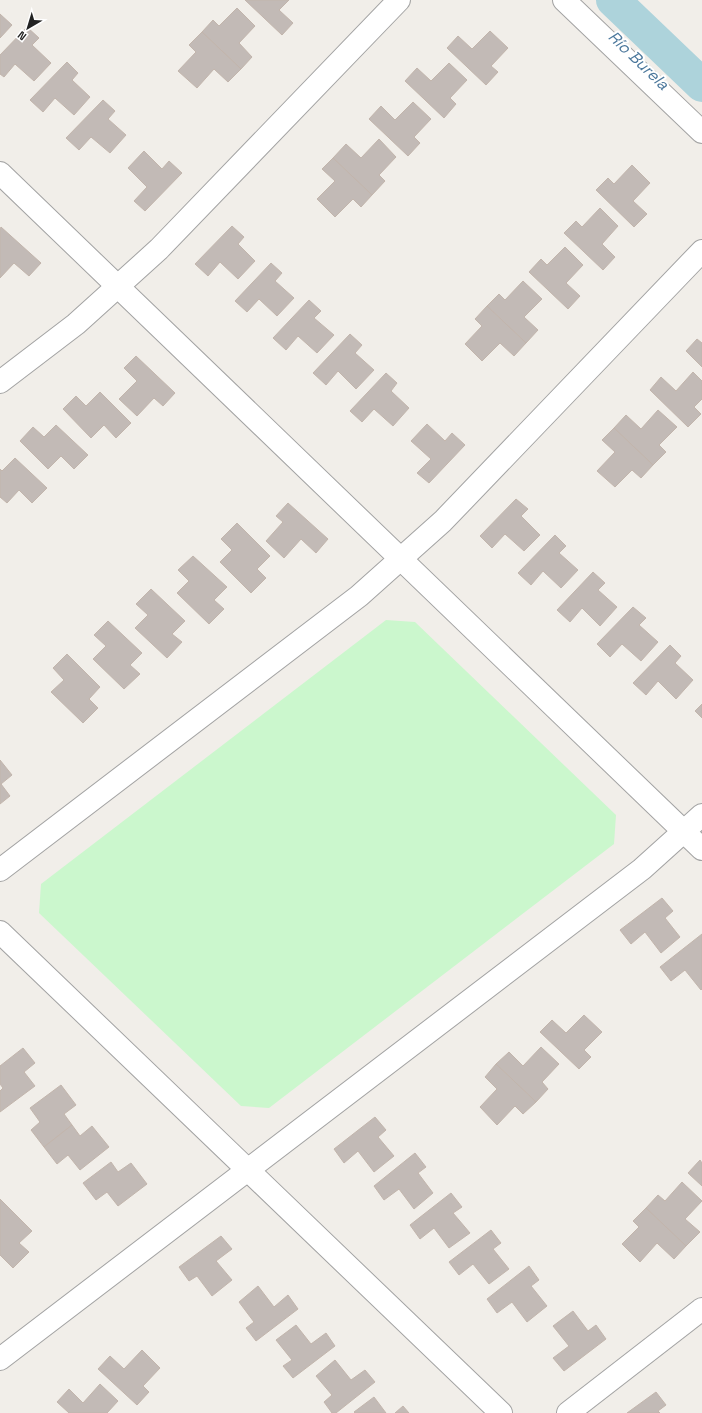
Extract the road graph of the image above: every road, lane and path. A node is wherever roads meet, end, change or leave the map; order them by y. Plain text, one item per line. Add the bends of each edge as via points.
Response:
1 (399, 0) edge
2 (564, 0) edge
3 (702, 132) edge
4 (0, 173) edge
5 (702, 250) edge
6 (117, 286) junction
7 (0, 382) edge
8 (401, 558) junction
9 (702, 815) edge
10 (684, 831) junction
11 (702, 848) edge
12 (0, 870) edge
13 (0, 932) edge
14 (247, 1170) junction
15 (702, 1309) edge
16 (0, 1359) edge
17 (501, 1413) edge
18 (568, 1413) edge

1 - 6 street via 159,249
2 - 3 street
4 - 6 street
5 - 8 street via 443,521
6 - 7 street via 76,324
6 - 8 street
8 - 10 street
8 - 12 street via 359,596
9 - 10 street
10 - 11 street
10 - 14 street via 642,868
13 - 14 street
14 - 16 street
14 - 17 street
15 - 18 street

